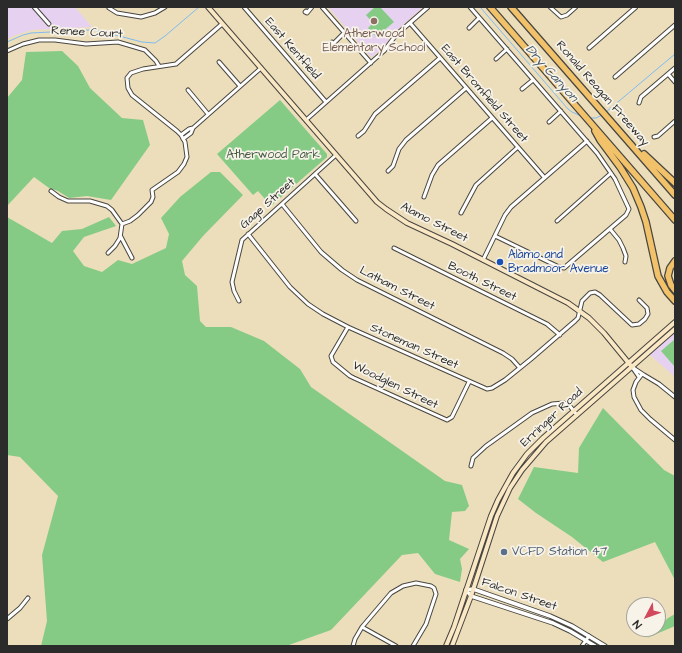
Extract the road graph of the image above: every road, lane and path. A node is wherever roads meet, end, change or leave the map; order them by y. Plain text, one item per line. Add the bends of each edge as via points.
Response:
1 (34, 7) edge
2 (165, 7) edge
3 (208, 7) edge
4 (244, 7) edge
5 (312, 7) edge
6 (322, 7) edge
7 (428, 7) edge
8 (470, 7) edge
9 (490, 7) edge
10 (512, 7) edge
11 (550, 7) edge
12 (576, 7) edge
13 (636, 7) edge
14 (109, 8) dead end
15 (306, 11) dead end
16 (479, 18) junction
17 (410, 23) junction
18 (49, 24) dead end
19 (222, 24) junction
20 (675, 25) edge
21 (468, 28) dead end
22 (344, 33) junction
23 (332, 42) dead end
24 (589, 48) dead end
25 (507, 49) junction
26 (7, 51) edge
27 (440, 58) junction
28 (496, 58) dead end
29 (219, 62) dead end
30 (371, 63) junction
31 (159, 66) junction
32 (261, 68) junction
33 (675, 68) edge
34 (671, 71) junction
35 (668, 74) junction
36 (675, 75) edge
37 (615, 77) dead end
38 (533, 80) junction
39 (675, 82) edge
40 (240, 86) junction
41 (466, 88) junction
42 (522, 89) dead end
43 (188, 90) dead end
44 (326, 102) junction
45 (639, 103) dead end
46 (561, 112) junction
47 (208, 114) junction
48 (492, 118) junction
49 (306, 120) junction
50 (675, 121) edge
51 (549, 122) dead end
52 (590, 122) junction
53 (193, 128) junction
54 (622, 133) junction
55 (181, 135) junction
56 (358, 136) dead end
57 (654, 137) dead end
58 (183, 139) junction
59 (587, 141) junction
60 (518, 147) junction
61 (336, 155) junction
62 (388, 172) dead end
63 (611, 173) junction
64 (315, 174) junction
65 (544, 177) junction
66 (675, 183) edge
67 (51, 191) dead end
68 (675, 195) edge
69 (424, 197) dead end
70 (282, 204) junction
71 (461, 213) dead end
72 (557, 220) dead end
73 (675, 220) edge
74 (356, 221) dead end
75 (122, 224) junction
76 (610, 229) junction
77 (248, 234) junction
78 (121, 236) junction
79 (495, 236) junction
80 (394, 248) dead end
81 (108, 253) dead end
82 (132, 258) dead end
83 (483, 260) junction
84 (675, 261) edge
85 (625, 262) dead end
86 (675, 290) edge
87 (639, 300) dead end
88 (239, 301) dead end
89 (675, 301) edge
90 (580, 311) junction
91 (675, 322) edge
92 (348, 327) junction
93 (675, 329) edge
94 (560, 335) junction
95 (629, 363) junction
96 (632, 367) junction
97 (520, 368) junction
98 (640, 375) junction
99 (469, 382) junction
100 (675, 397) edge
101 (574, 410) junction
102 (577, 415) junction
103 (675, 440) edge
104 (471, 466) dead end
105 (466, 590) junction
106 (473, 590) junction
107 (471, 596) junction
108 (28, 598) dead end
109 (7, 619) edge
110 (362, 627) junction
111 (590, 636) junction
112 (586, 641) junction
113 (353, 646) edge
114 (396, 646) edge
115 (413, 646) edge
116 (446, 646) edge
117 (452, 646) edge
118 (582, 646) edge
119 (595, 646) edge
120 (605, 646) edge

1 - 18 street
2 - 14 street via 155,13 141,16 117,13
3 - 19 main road, Alamo Street
4 - 44 street, East Kentfield
5 - 15 street via 307,13
6 - 22 street
7 - 17 street
8 - 16 street
9 - 52 highway
10 - 54 highway, Ronald Reagan Freeway
11 - 12 street via 561,17
13 - 24 street
16 - 21 street
16 - 25 street
17 - 27 street, East Bromfield Street
17 - 30 street
19 - 31 street via 176,64
19 - 32 main road, Alamo Street
20 - 37 street
22 - 23 street via 333,44
22 - 30 street
25 - 28 street
25 - 38 street
26 - 31 street, Renee Court via 39,40 86,44 118,42 146,50
27 - 41 street, East Bromfield Street
27 - 56 street via 375,114
29 - 40 street
30 - 44 street
31 - 55 street via 131,73 127,78 128,88 132,95
32 - 40 street
32 - 49 main road, Alamo Street
33 - 34 street
34 - 35 street
34 - 36 street
35 - 39 street
35 - 45 street via 641,97
38 - 42 street
38 - 46 street
40 - 47 street
41 - 48 street, East Bromfield Street
41 - 62 street via 406,140
43 - 47 street
44 - 49 street
46 - 51 street
46 - 59 street
47 - 53 street
48 - 60 street, East Bromfield Street
48 - 69 street via 438,165
49 - 61 main road, Alamo Street
50 - 57 street
52 - 73 highway
52 - 89 highway via 633,188 646,222 658,276
53 - 55 street
53 - 58 street
54 - 66 highway
54 - 68 highway, Ronald Reagan Freeway
55 - 58 street
58 - 75 street via 187,157 184,164 178,172 152,190 151,202 138,215 130,222
59 - 63 street
59 - 65 street
60 - 65 street, East Bromfield Street
60 - 71 street via 476,184
61 - 64 street, Gage Street
61 - 83 main road, Alamo Street via 377,202 391,213
63 - 72 street
63 - 76 street via 629,209
64 - 70 street, Gage Street
64 - 74 street
65 - 79 street via 510,207
67 - 75 street via 68,201 90,201 108,206
70 - 77 street, Gage Street
70 - 97 street, Latham Street via 322,252 342,270 503,353
75 - 78 street
76 - 79 street via 562,268
76 - 85 street via 623,248
77 - 88 street, Gage Street via 241,243 232,277 232,286
77 - 92 street, Stoneman Street via 301,299
78 - 81 street via 116,246
78 - 82 street
79 - 83 street
80 - 94 street, Booth Street via 547,324
83 - 90 main road, Alamo Street
84 - 86 highway via 668,276
87 - 90 street, Stoneman Street via 647,308 648,314 635,326 629,324 595,292 590,293 582,301
90 - 94 street, Stoneman Street via 578,318
90 - 95 main road, Alamo Street via 604,333
91 - 95 main road, Erringer Road
92 - 99 street, Stoneman Street
92 - 99 street, Woodglen Street via 331,356 333,362 354,378 447,420 452,417
93 - 96 main road, Erringer Road
94 - 97 street, Stoneman Street
95 - 96 main road, Alamo Street
95 - 101 main road, Erringer Road
96 - 98 street, Alamo Street
96 - 102 main road, Erringer Road
97 - 99 street, Stoneman Street via 489,389
98 - 100 street, Alamo Street via 659,384
98 - 103 street via 633,390 634,397 641,410
101 - 102 street
101 - 104 street via 566,403 562,403 552,404 532,413 486,446 474,458
101 - 105 main road, Erringer Road via 531,450 506,484 491,516
102 - 106 main road, Erringer Road via 539,449 510,488 497,516
105 - 106 street, Falcon Street
105 - 107 street, Falcon Street
105 - 116 main road, Erringer Road
106 - 107 main road, Erringer Road
106 - 111 street, Falcon Street via 550,616
107 - 112 street, Falcon Street via 553,623
107 - 117 main road, Erringer Road
108 - 109 street
110 - 113 street
110 - 114 street
110 - 115 street via 397,589 416,583 431,586 436,591 434,601 426,624
111 - 112 street
111 - 120 street, Falcon Street
112 - 118 street
112 - 119 street, Falcon Street

